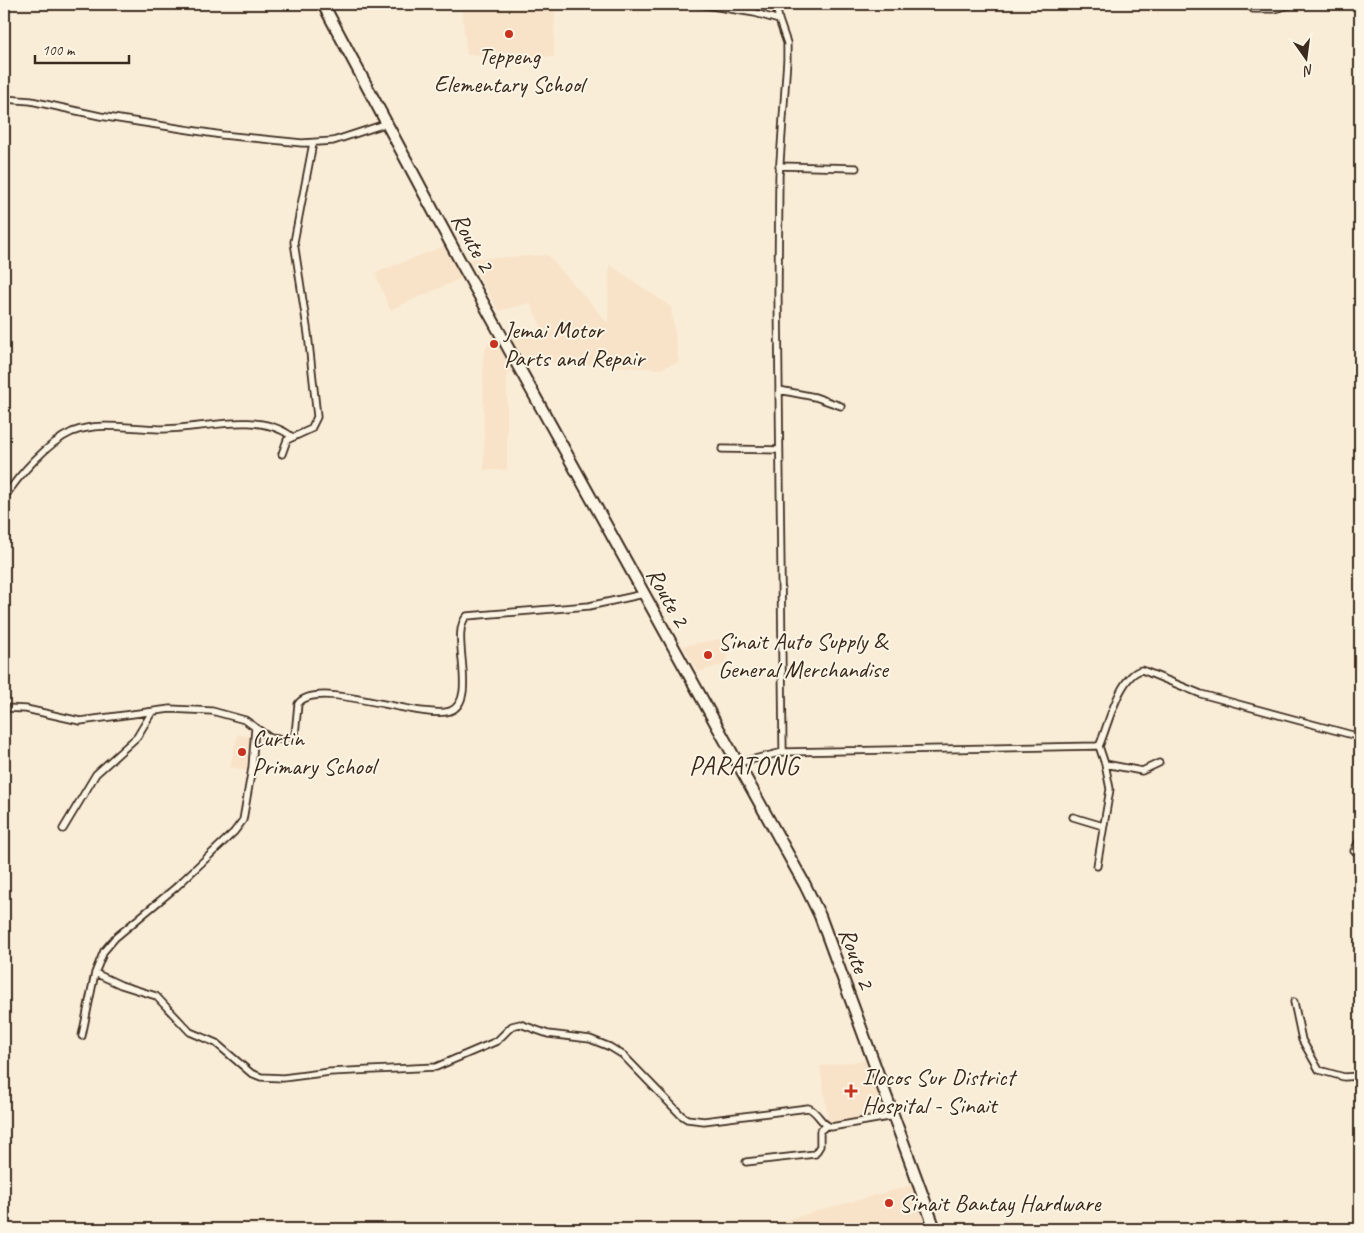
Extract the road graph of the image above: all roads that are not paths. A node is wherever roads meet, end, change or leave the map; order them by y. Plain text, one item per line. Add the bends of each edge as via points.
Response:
1 (323, 4) edge
2 (699, 4) edge
3 (776, 4) edge
4 (1294, 4) edge
5 (717, 5) edge
6 (1253, 9) dead end
7 (779, 20) junction
8 (4, 99) edge
9 (385, 124) junction
10 (313, 143) junction
11 (780, 166) junction
12 (856, 168) dead end
13 (779, 390) junction
14 (841, 406) dead end
15 (291, 436) junction
16 (722, 450) dead end
17 (779, 450) junction
18 (282, 454) dead end
19 (4, 498) edge
20 (644, 594) junction
21 (4, 708) edge
22 (152, 712) junction
23 (254, 728) junction
24 (1360, 737) edge
25 (1099, 746) junction
26 (783, 752) junction
27 (738, 762) junction
28 (1159, 763) dead end
29 (1105, 764) junction
30 (1072, 817) dead end
31 (1103, 826) junction
32 (63, 829) dead end
33 (1360, 839) edge
34 (1354, 851) dead end
35 (1097, 866) dead end
36 (95, 973) junction
37 (1294, 1002) dead end
38 (82, 1036) dead end
39 (1360, 1076) edge
40 (894, 1116) junction
41 (826, 1126) junction
42 (746, 1162) dead end
43 (936, 1229) edge

1 - 9 highway, Route 2
2 - 5 street
3 - 7 street
4 - 6 street via 1274,9
5 - 7 street
7 - 11 street via 787,43
8 - 10 street via 222,135
9 - 10 street via 333,141
9 - 20 highway, Route 2
10 - 15 street via 294,242 318,417 311,429
11 - 12 street
11 - 13 street
13 - 14 street
13 - 17 street
15 - 18 street via 284,444
15 - 19 street via 273,427 242,423 160,429 106,426 76,431 67,434 22,472
16 - 17 street
17 - 26 street
20 - 23 street via 589,606 467,616 460,627 462,698 449,712 363,699 312,696 298,704 295,735 291,738 281,741
20 - 27 highway, Route 2
21 - 22 street via 26,709 80,721
22 - 23 street via 180,709 212,711 239,718
22 - 32 street via 138,738 96,774
23 - 36 street via 246,809 240,826 175,888 115,938 104,951
24 - 25 street via 1201,694 1142,670 1134,673 1120,692
25 - 26 street
25 - 29 street
26 - 27 street
27 - 40 highway, Route 2 via 820,916
28 - 29 street via 1142,771
29 - 31 street via 1110,788
30 - 31 street
31 - 35 street
33 - 34 street
36 - 38 street
36 - 41 street via 156,996 190,1032 216,1043 251,1073 261,1077 436,1067 497,1041 512,1026 520,1024 548,1034 590,1039 610,1047 687,1119 704,1121 808,1108
37 - 39 street via 1302,1040 1319,1070 1344,1077
40 - 41 street
40 - 43 highway, Route 2
41 - 42 street via 820,1131 820,1146 815,1154

